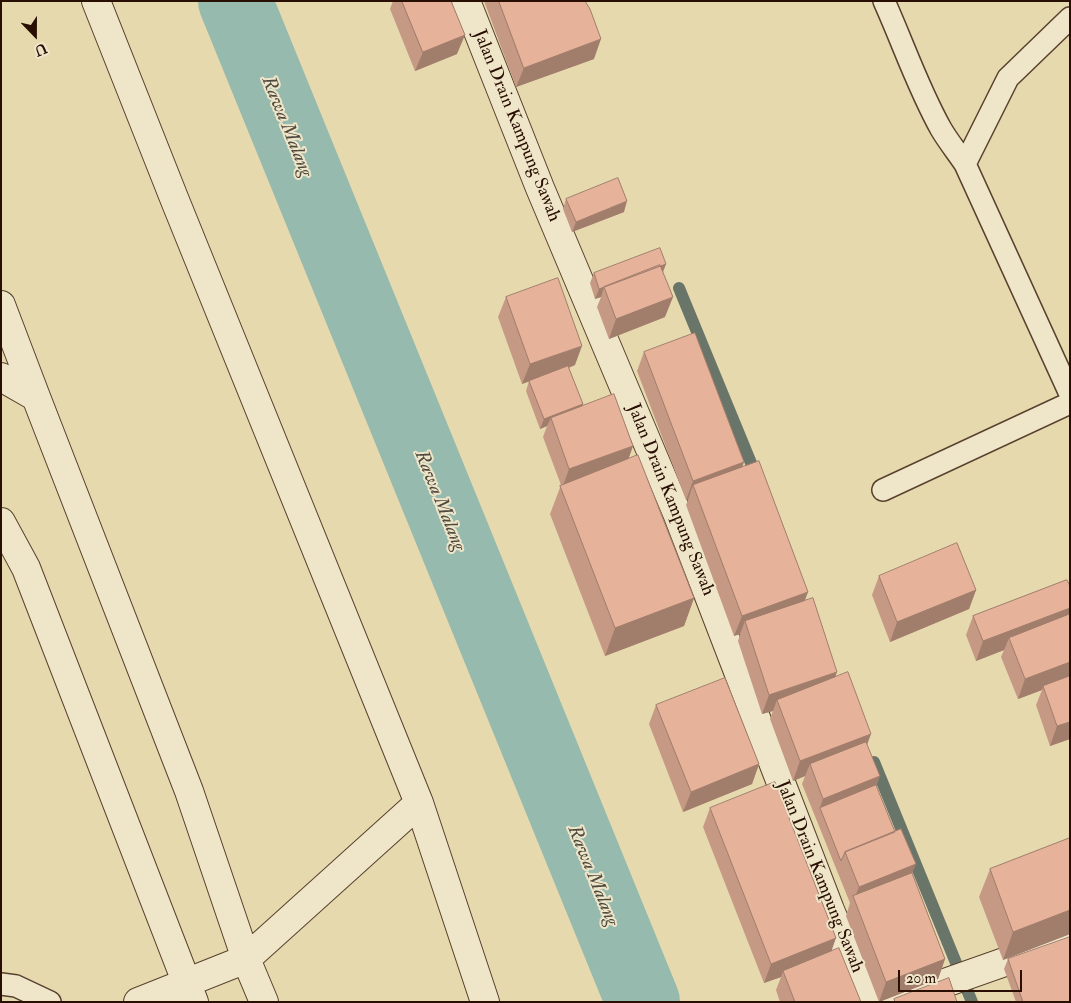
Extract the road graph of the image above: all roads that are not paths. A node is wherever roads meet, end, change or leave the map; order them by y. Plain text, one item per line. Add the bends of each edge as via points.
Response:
1 (96, 1) edge
2 (466, 1) edge
3 (884, 1) edge
4 (1070, 18) edge
5 (965, 164) junction
6 (1, 305) edge
7 (1, 377) edge
8 (1070, 394) edge
9 (36, 397) junction
10 (1070, 403) edge
11 (883, 490) dead end
12 (1, 522) edge
13 (419, 803) junction
14 (1070, 940) edge
15 (246, 959) junction
16 (1, 984) edge
17 (190, 992) edge
18 (50, 1002) edge
19 (138, 1002) edge
20 (264, 1002) edge
21 (485, 1002) edge
22 (869, 1002) edge
23 (891, 1002) edge

1 - 13 street
2 - 22 street, Jalan Drain Kampung Sawah via 540,188 677,513 830,910
3 - 5 lane via 941,129
4 - 5 lane via 1008,78
5 - 8 lane
6 - 9 street
7 - 9 street
9 - 15 street via 189,791
10 - 11 lane
12 - 17 street via 26,568
13 - 15 street
13 - 21 street
14 - 23 street
15 - 17 street
15 - 20 street
16 - 18 lane via 16,986
17 - 19 street

